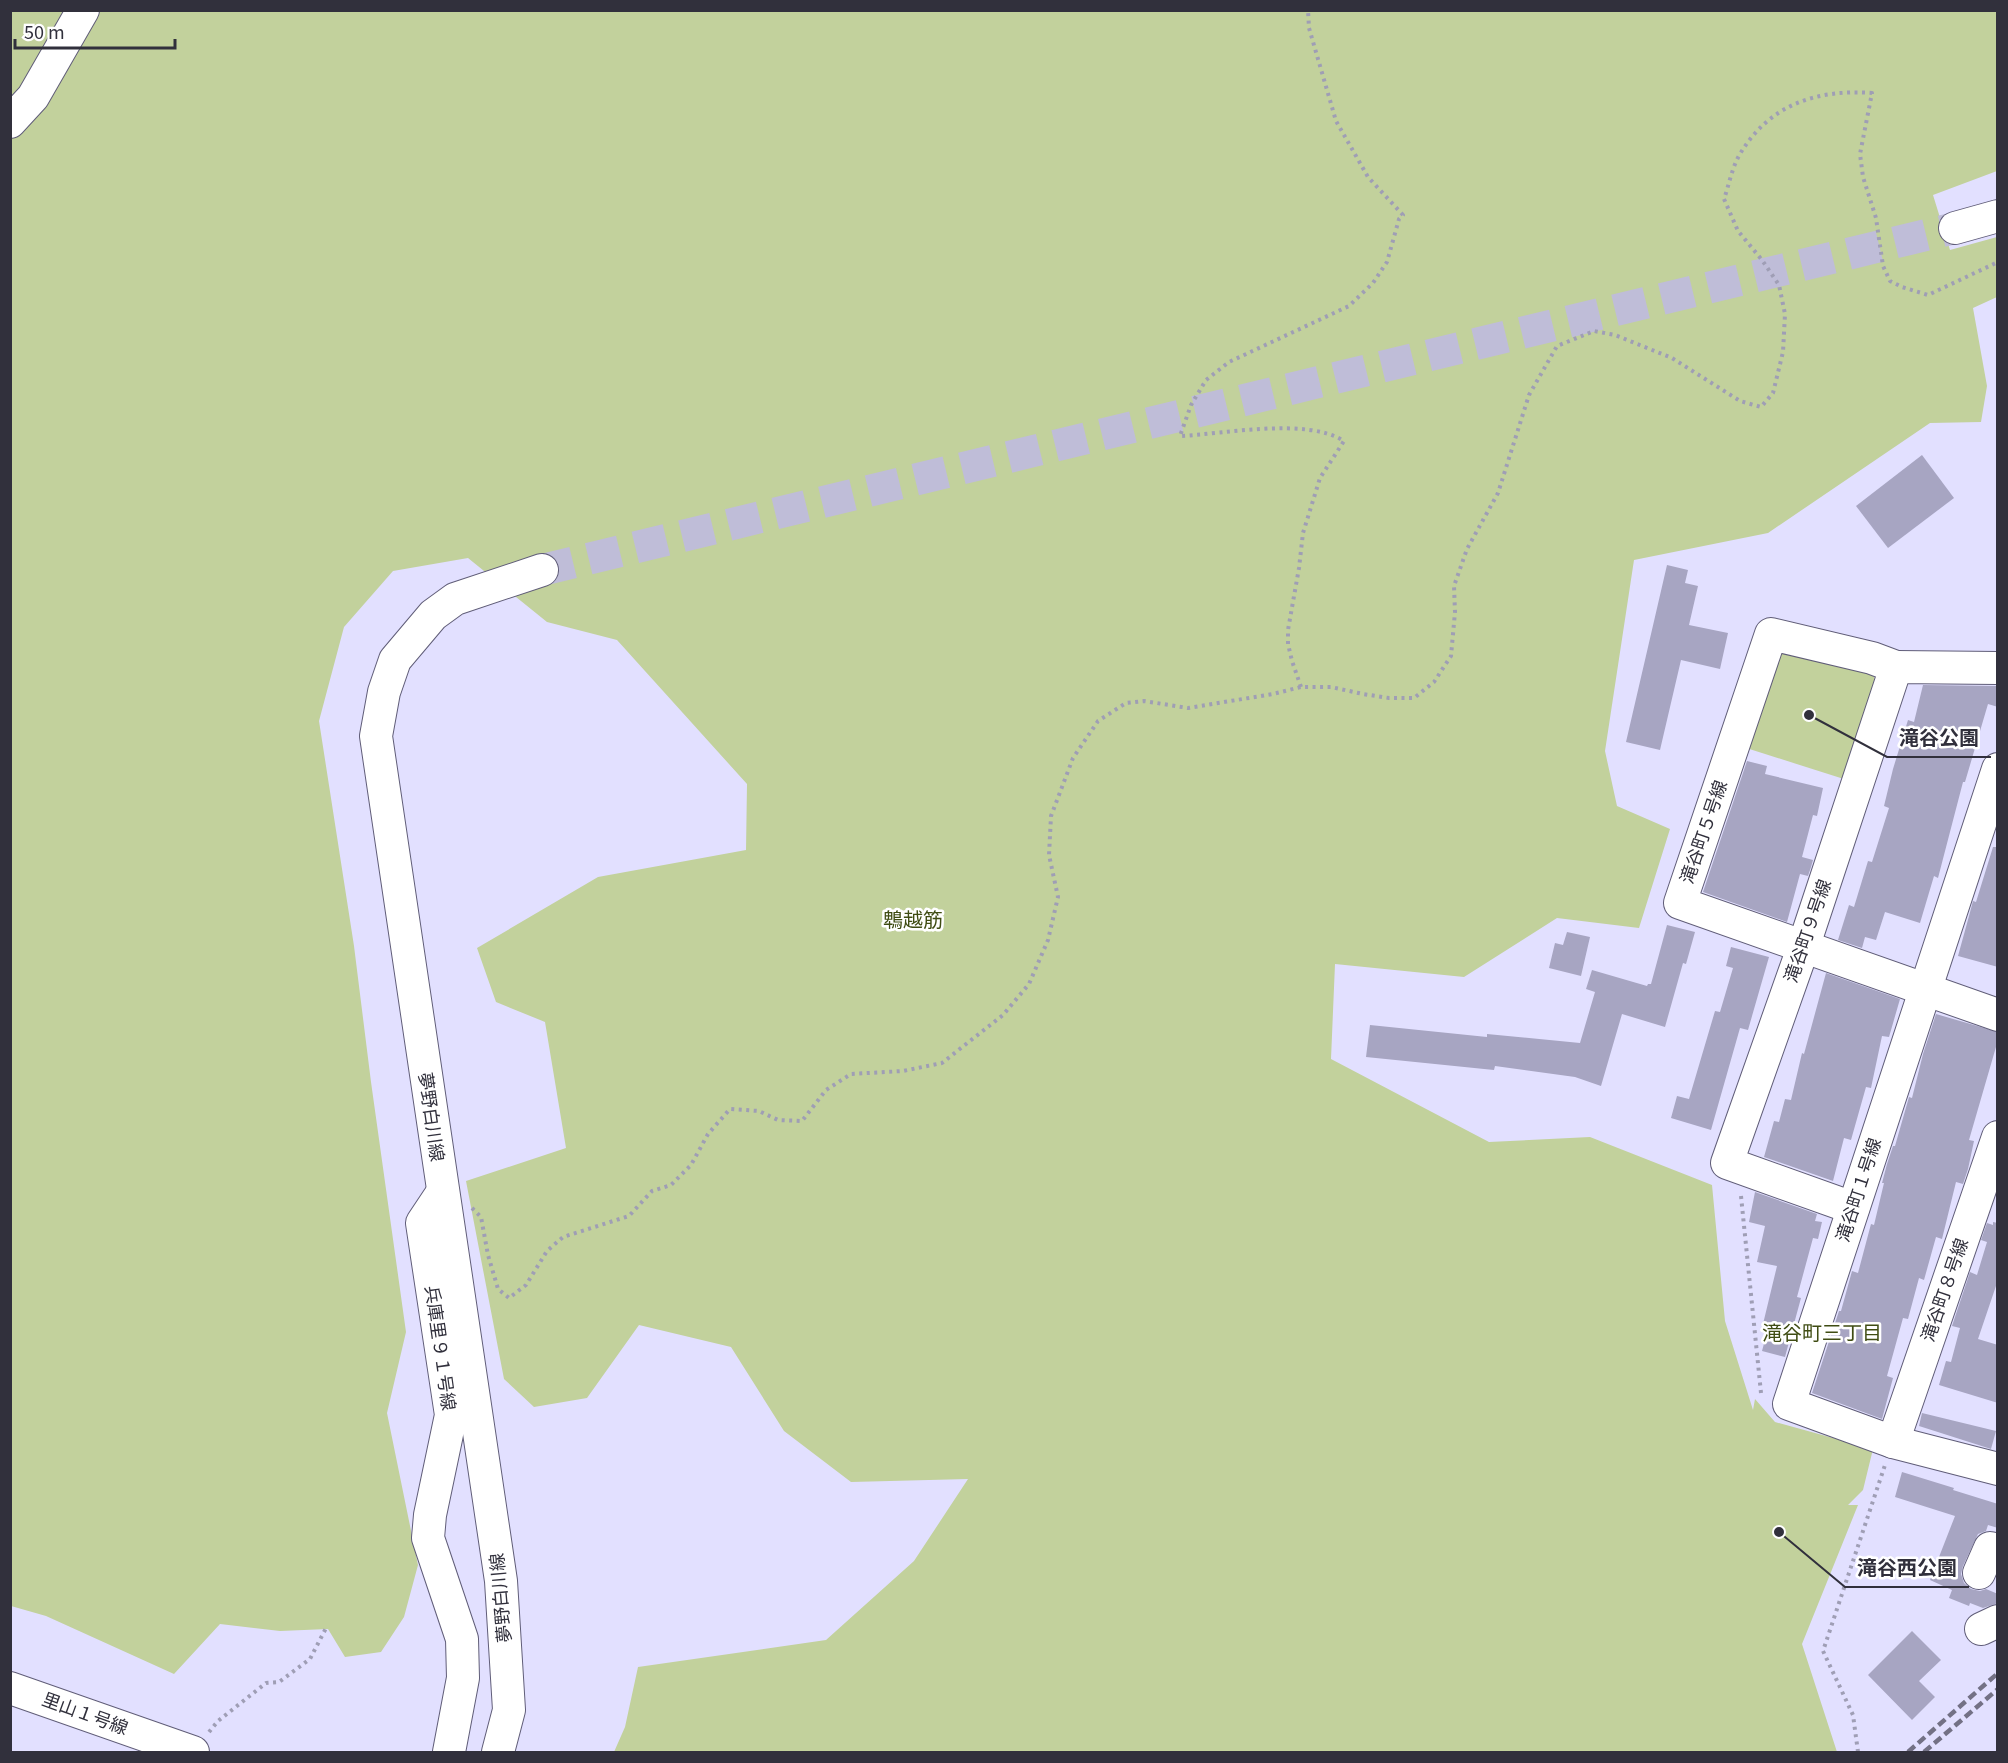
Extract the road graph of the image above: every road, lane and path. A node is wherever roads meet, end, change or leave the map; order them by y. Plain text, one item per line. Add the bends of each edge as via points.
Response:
1 (83, 10) edge
2 (1308, 10) edge
3 (10, 122) edge
4 (1998, 216) edge
5 (1955, 228) tunnel mouth
6 (1998, 262) edge
7 (542, 570) tunnel mouth
8 (1896, 667) junction
9 (1998, 668) edge
10 (1301, 687) junction
11 (1998, 769) edge
12 (1803, 948) junction
13 (1925, 990) junction
14 (1998, 1015) edge
15 (1998, 1137) edge
16 (1727, 1163) junction
17 (443, 1201) junction
18 (1853, 1208) junction
19 (1789, 1404) junction
20 (1893, 1442) junction
21 (1998, 1469) edge
22 (327, 1628) dead end
23 (10, 1688) edge
24 (200, 1744) edge
25 (449, 1752) edge
26 (498, 1752) edge
27 (1858, 1752) edge

1 - 3 street via 33,97
2 - 10 path via 1309,28 1336,121 1368,177 1403,215 1387,262 1373,283 1349,306 1229,362 1206,380 1191,405 1180,436 1282,429 1332,434 1344,441 1320,478 1303,533 1288,630
4 - 5 street
6 - 10 path via 1928,295 1890,281 1883,266 1860,154 1872,93 1820,95 1789,106 1759,127 1738,156 1724,199 1738,231 1779,285 1785,314 1783,352 1773,393 1761,407 1740,401 1672,357 1615,335 1594,331 1557,346 1529,395 1498,493 1467,549 1454,586 1451,656 1434,682 1414,698
7 - 17 street, 夢野白川線 via 455,599 433,615 395,660 376,736
8 - 9 street
8 - 12 street, 滝谷町９号線
8 - 12 street, 滝谷町５号線 via 1771,634 1680,903
10 - 17 path via 1188,708 1144,701 1126,704 1098,722 1073,758 1051,816 1049,855 1058,897 1048,940 1029,984 1003,1015 942,1063 903,1071 851,1074 826,1090 802,1121 730,1109 708,1134 691,1165 671,1185 652,1191 629,1216 563,1238 547,1251 526,1285 509,1298 498,1289 481,1217 470,1207
11 - 13 street, 滝谷町１号線
12 - 13 street, 滝谷町５号線
12 - 16 street, 滝谷町９号線
13 - 14 street, 滝谷町５号線
13 - 18 street, 滝谷町１号線
15 - 20 street, 滝谷町８号線
16 - 18 street
16 - 19 path via 1739,1179 1761,1393 1777,1407
17 - 25 street, 兵庫里９１号線 via 422,1223 451,1415 428,1538 462,1639 463,1678
17 - 26 street, 夢野白川線 via 501,1581 509,1710
18 - 19 street, 滝谷町１号線
19 - 20 street
20 - 21 street
20 - 27 path via 1822,1651 1852,1715
22 - 24 path via 310,1659 279,1682 266,1683 218,1721
23 - 24 street, 里山１号線

